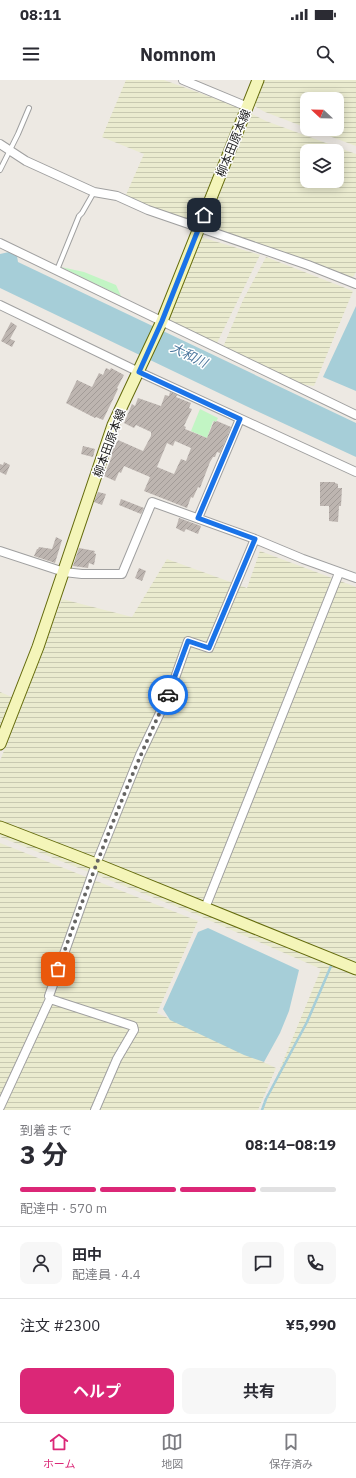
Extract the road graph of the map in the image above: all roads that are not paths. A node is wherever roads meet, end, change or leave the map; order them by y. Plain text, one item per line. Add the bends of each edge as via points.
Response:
1 (183, 80) edge
2 (258, 80) edge
3 (248, 107) junction
4 (29, 108) dead end
5 (0, 144) edge
6 (11, 150) junction
7 (0, 170) edge
8 (94, 192) junction
9 (199, 229) junction
10 (0, 243) edge
11 (57, 270) junction
12 (356, 284) edge
13 (0, 305) edge
14 (162, 322) junction
15 (139, 370) junction
16 (356, 414) edge
17 (240, 419) junction
18 (356, 472) edge
19 (198, 518) junction
20 (255, 539) junction
21 (0, 551) edge
22 (64, 572) junction
23 (340, 573) junction
24 (356, 578) edge
25 (0, 744) edge
26 (0, 827) edge
27 (96, 864) junction
28 (205, 908) junction
29 (356, 969) edge
30 (48, 996) dead end
31 (0, 1107) edge
32 (95, 1110) edge

1 - 3 street
2 - 3 main road, 柳本田原本線
3 - 9 main road, 柳本田原本線
4 - 6 lane
5 - 6 street
6 - 7 lane
6 - 8 street via 26,161
8 - 9 street via 117,196
8 - 11 lane via 79,216
9 - 12 street
9 - 14 main road, 柳本田原本線
10 - 11 street
11 - 14 street
13 - 15 street
14 - 15 main road, 柳本田原本線
14 - 16 street
15 - 17 street
15 - 22 main road, 柳本田原本線 via 113,425
17 - 18 street
17 - 19 street
19 - 20 street
19 - 22 street via 152,502 122,574
20 - 23 street
20 - 27 street via 209,648 188,641 170,692 140,755
21 - 22 street
22 - 25 main road, 柳本田原本線
23 - 24 street
23 - 28 street
26 - 27 main road
27 - 28 main road
27 - 30 street
28 - 29 main road
31 - 32 street via 50,999 133,1026 134,1030 117,1059

